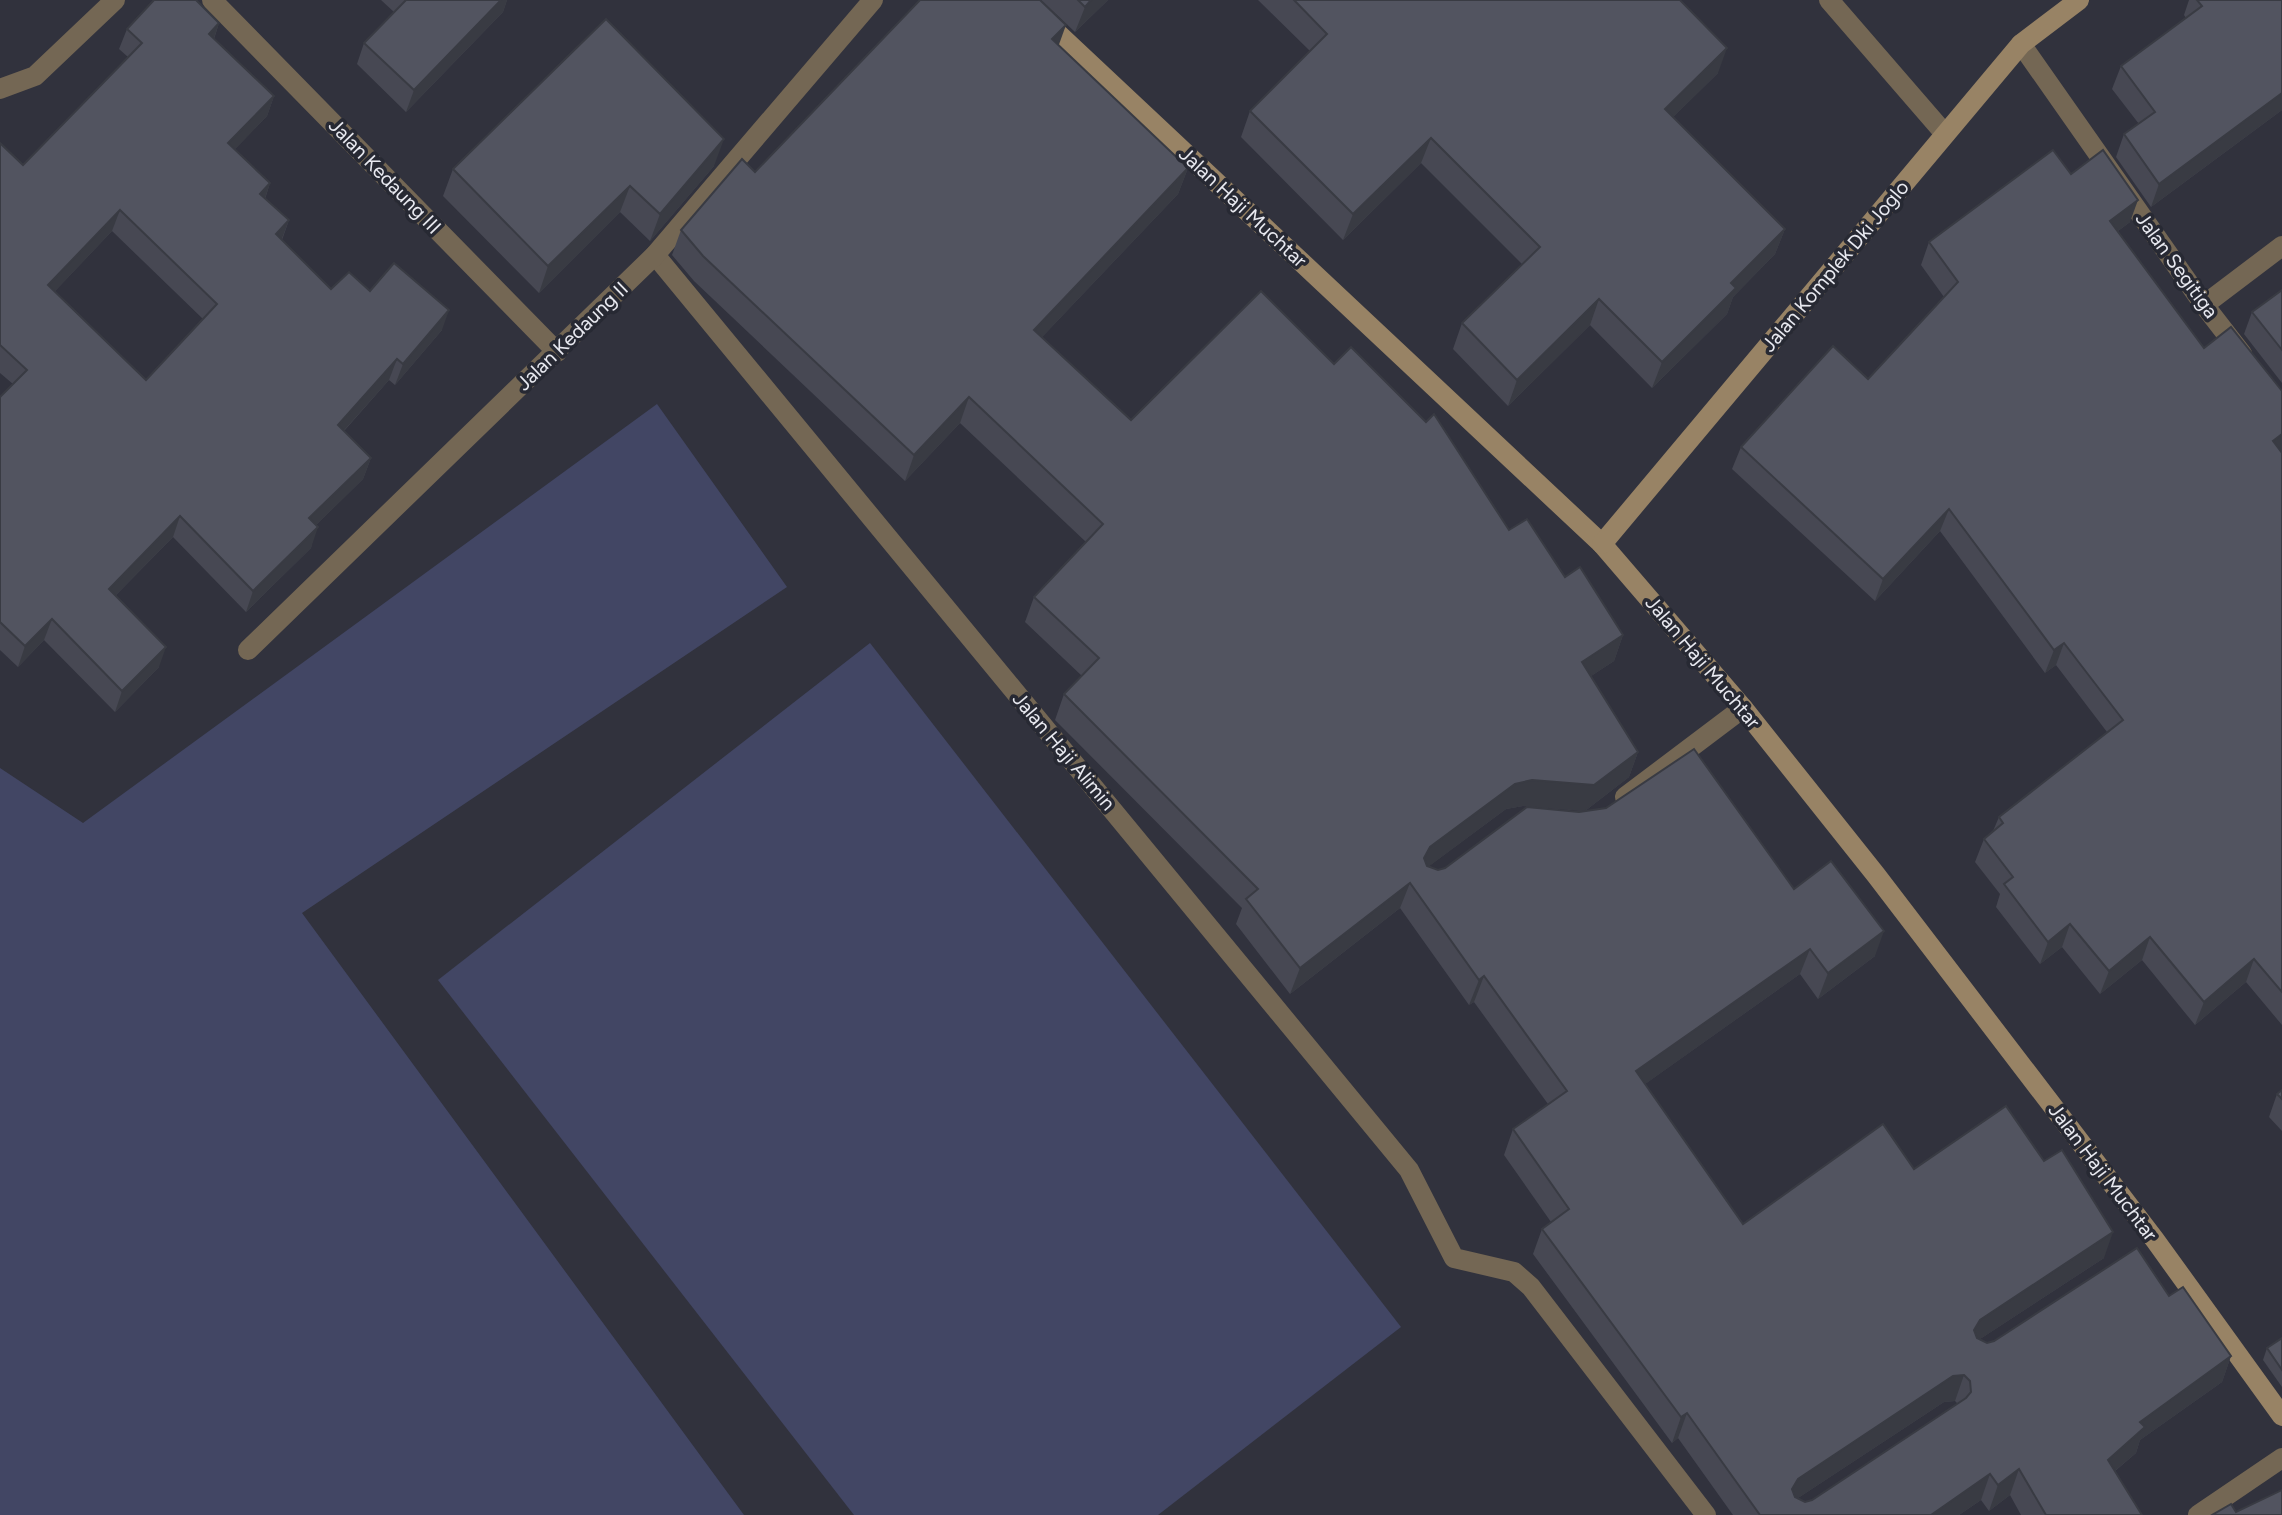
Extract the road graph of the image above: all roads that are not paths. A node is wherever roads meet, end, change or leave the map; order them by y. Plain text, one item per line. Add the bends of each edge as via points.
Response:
1 (115, 0) edge
2 (212, 0) edge
3 (873, 0) edge
4 (1022, 0) edge
5 (1829, 0) edge
6 (2079, 0) edge
7 (2021, 44) junction
8 (0, 89) edge
9 (1945, 134) junction
10 (2282, 246) edge
11 (655, 255) junction
12 (2204, 305) junction
13 (557, 352) junction
14 (2253, 367) edge
15 (1602, 544) junction
16 (248, 650) dead end
17 (1743, 708) junction
18 (1610, 808) edge
19 (2282, 1416) edge
20 (2282, 1458) edge
21 (1706, 1515) edge
22 (2198, 1515) edge

1 - 8 street via 35,76
2 - 13 street, Jalan Kedaung III
3 - 11 street, Jalan Kedaung II
4 - 15 street, Jalan Haji Muchtar
5 - 9 street
6 - 7 street, Jalan Komplek Dki Joglo
7 - 9 street, Jalan Komplek Dki Joglo
7 - 12 street, Jalan Segitiga
9 - 15 street, Jalan Komplek Dki Joglo
10 - 12 street
11 - 13 street, Jalan Kedaung II
11 - 21 street, Jalan Haji Alimin via 1409,1170 1454,1258 1514,1272 1531,1287
12 - 14 street, Jalan Segitiga
13 - 16 street, Jalan Kedaung II
15 - 17 street, Jalan Haji Muchtar
17 - 18 street
17 - 19 street, Jalan Haji Muchtar via 1876,875
20 - 22 street

